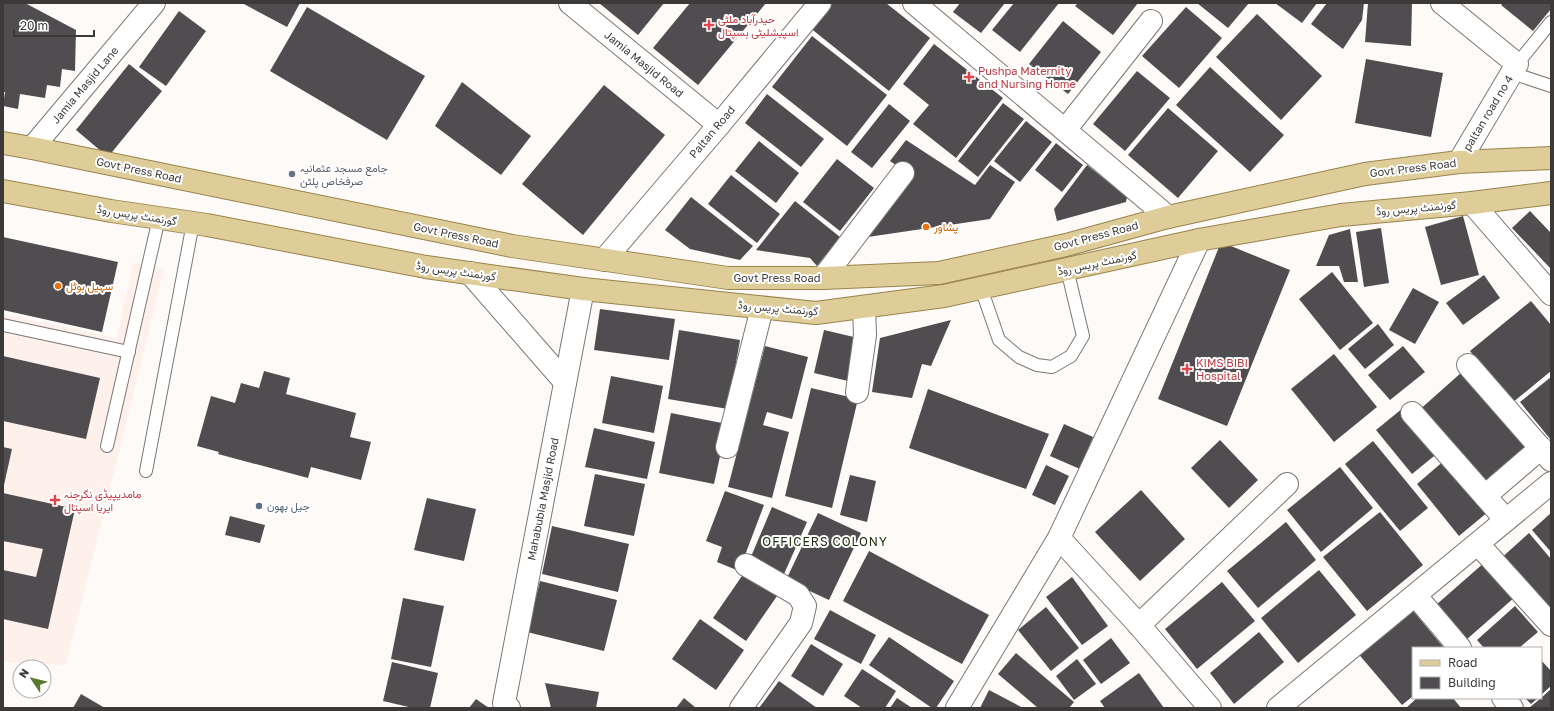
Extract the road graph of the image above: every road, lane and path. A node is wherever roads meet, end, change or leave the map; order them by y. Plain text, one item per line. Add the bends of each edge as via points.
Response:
1 (154, 3) edge
2 (570, 3) edge
3 (820, 3) edge
4 (914, 3) edge
5 (1442, 3) edge
6 (1151, 21) dead end
7 (1551, 22) edge
8 (1515, 68) junction
9 (1551, 86) edge
10 (719, 125) junction
11 (1065, 130) junction
12 (3, 143) edge
13 (32, 148) junction
14 (1551, 158) edge
15 (1459, 162) junction
16 (903, 173) dead end
17 (3, 191) edge
18 (1551, 193) edge
19 (1472, 203) junction
20 (1168, 217) junction
21 (159, 218) junction
22 (192, 223) junction
23 (1199, 240) junction
24 (604, 260) junction
25 (1067, 269) junction
26 (470, 273) junction
27 (823, 278) junction
28 (981, 288) junction
29 (583, 289) junction
30 (1551, 294) edge
31 (864, 307) junction
32 (762, 308) junction
33 (3, 324) edge
34 (129, 352) junction
35 (1468, 365) dead end
36 (565, 382) junction
37 (857, 392) dead end
38 (1412, 413) dead end
39 (107, 446) dead end
40 (727, 447) dead end
41 (1546, 454) edge
42 (146, 471) dead end
43 (1551, 483) edge
44 (1287, 484) dead end
45 (1485, 496) junction
46 (1506, 520) junction
47 (1059, 538) junction
48 (1478, 544) junction
49 (746, 565) dead end
50 (1416, 596) junction
51 (1140, 625) junction
52 (1550, 625) edge
53 (1459, 647) edge
54 (1504, 699) edge
55 (509, 708) edge
56 (741, 708) edge
57 (957, 708) edge
58 (1210, 708) edge
59 (1278, 708) edge
60 (1512, 708) edge

1 - 13 street, Jamia Masjid Lane
2 - 10 street, Jamia Masjid Road
3 - 10 street, Paltan Road
4 - 11 street
5 - 8 street, paltan road no 4
6 - 11 street
7 - 8 lane, paltan road no 4
8 - 9 lane
8 - 15 street, paltan road no 4
10 - 24 street, Paltan Road
11 - 20 street
12 - 13 main road, Govt Press Road
13 - 24 main road, Govt Press Road via 512,246
14 - 15 main road, Govt Press Road
15 - 20 main road, Govt Press Road via 1365,174
16 - 27 street
17 - 21 main road, گورنمنٹ پریس روڈ
18 - 19 main road, گورنمنٹ پریس روڈ
19 - 23 main road, گورنمنٹ پریس روڈ via 1341,215
19 - 30 street
20 - 27 main road, Govt Press Road via 1066,245 939,273
21 - 22 main road, گورنمنٹ پریس روڈ
21 - 34 lane
22 - 26 main road, گورنمنٹ پریس روڈ
22 - 42 lane
23 - 25 main road, گورنمنٹ پریس روڈ
23 - 47 street
24 - 27 main road, Govt Press Road via 728,278
25 - 28 main road, گورنمنٹ پریس روڈ
25 - 28 lane via 1083,336 1071,356 1052,367 1037,366 1019,357 999,340
26 - 29 main road, گورنمنٹ پریس روڈ
26 - 36 street
28 - 31 main road, گورنمنٹ پریس روڈ
29 - 32 main road, گورنمنٹ پریس روڈ
29 - 36 street, Mahabubia Masjid Road
31 - 32 main road, گورنمنٹ پریس روڈ via 816,313
31 - 37 street via 865,335
32 - 40 street
33 - 34 lane
34 - 39 lane
35 - 41 street
36 - 55 street, Mahabubia Masjid Road via 504,703
38 - 45 street
41 - 45 street
43 - 46 street
44 - 51 street
45 - 46 street
46 - 48 street
47 - 51 street
47 - 57 street
48 - 50 street
48 - 52 street
49 - 56 street via 798,596 805,606 801,623
50 - 53 street
50 - 59 street
51 - 58 street
54 - 60 street

